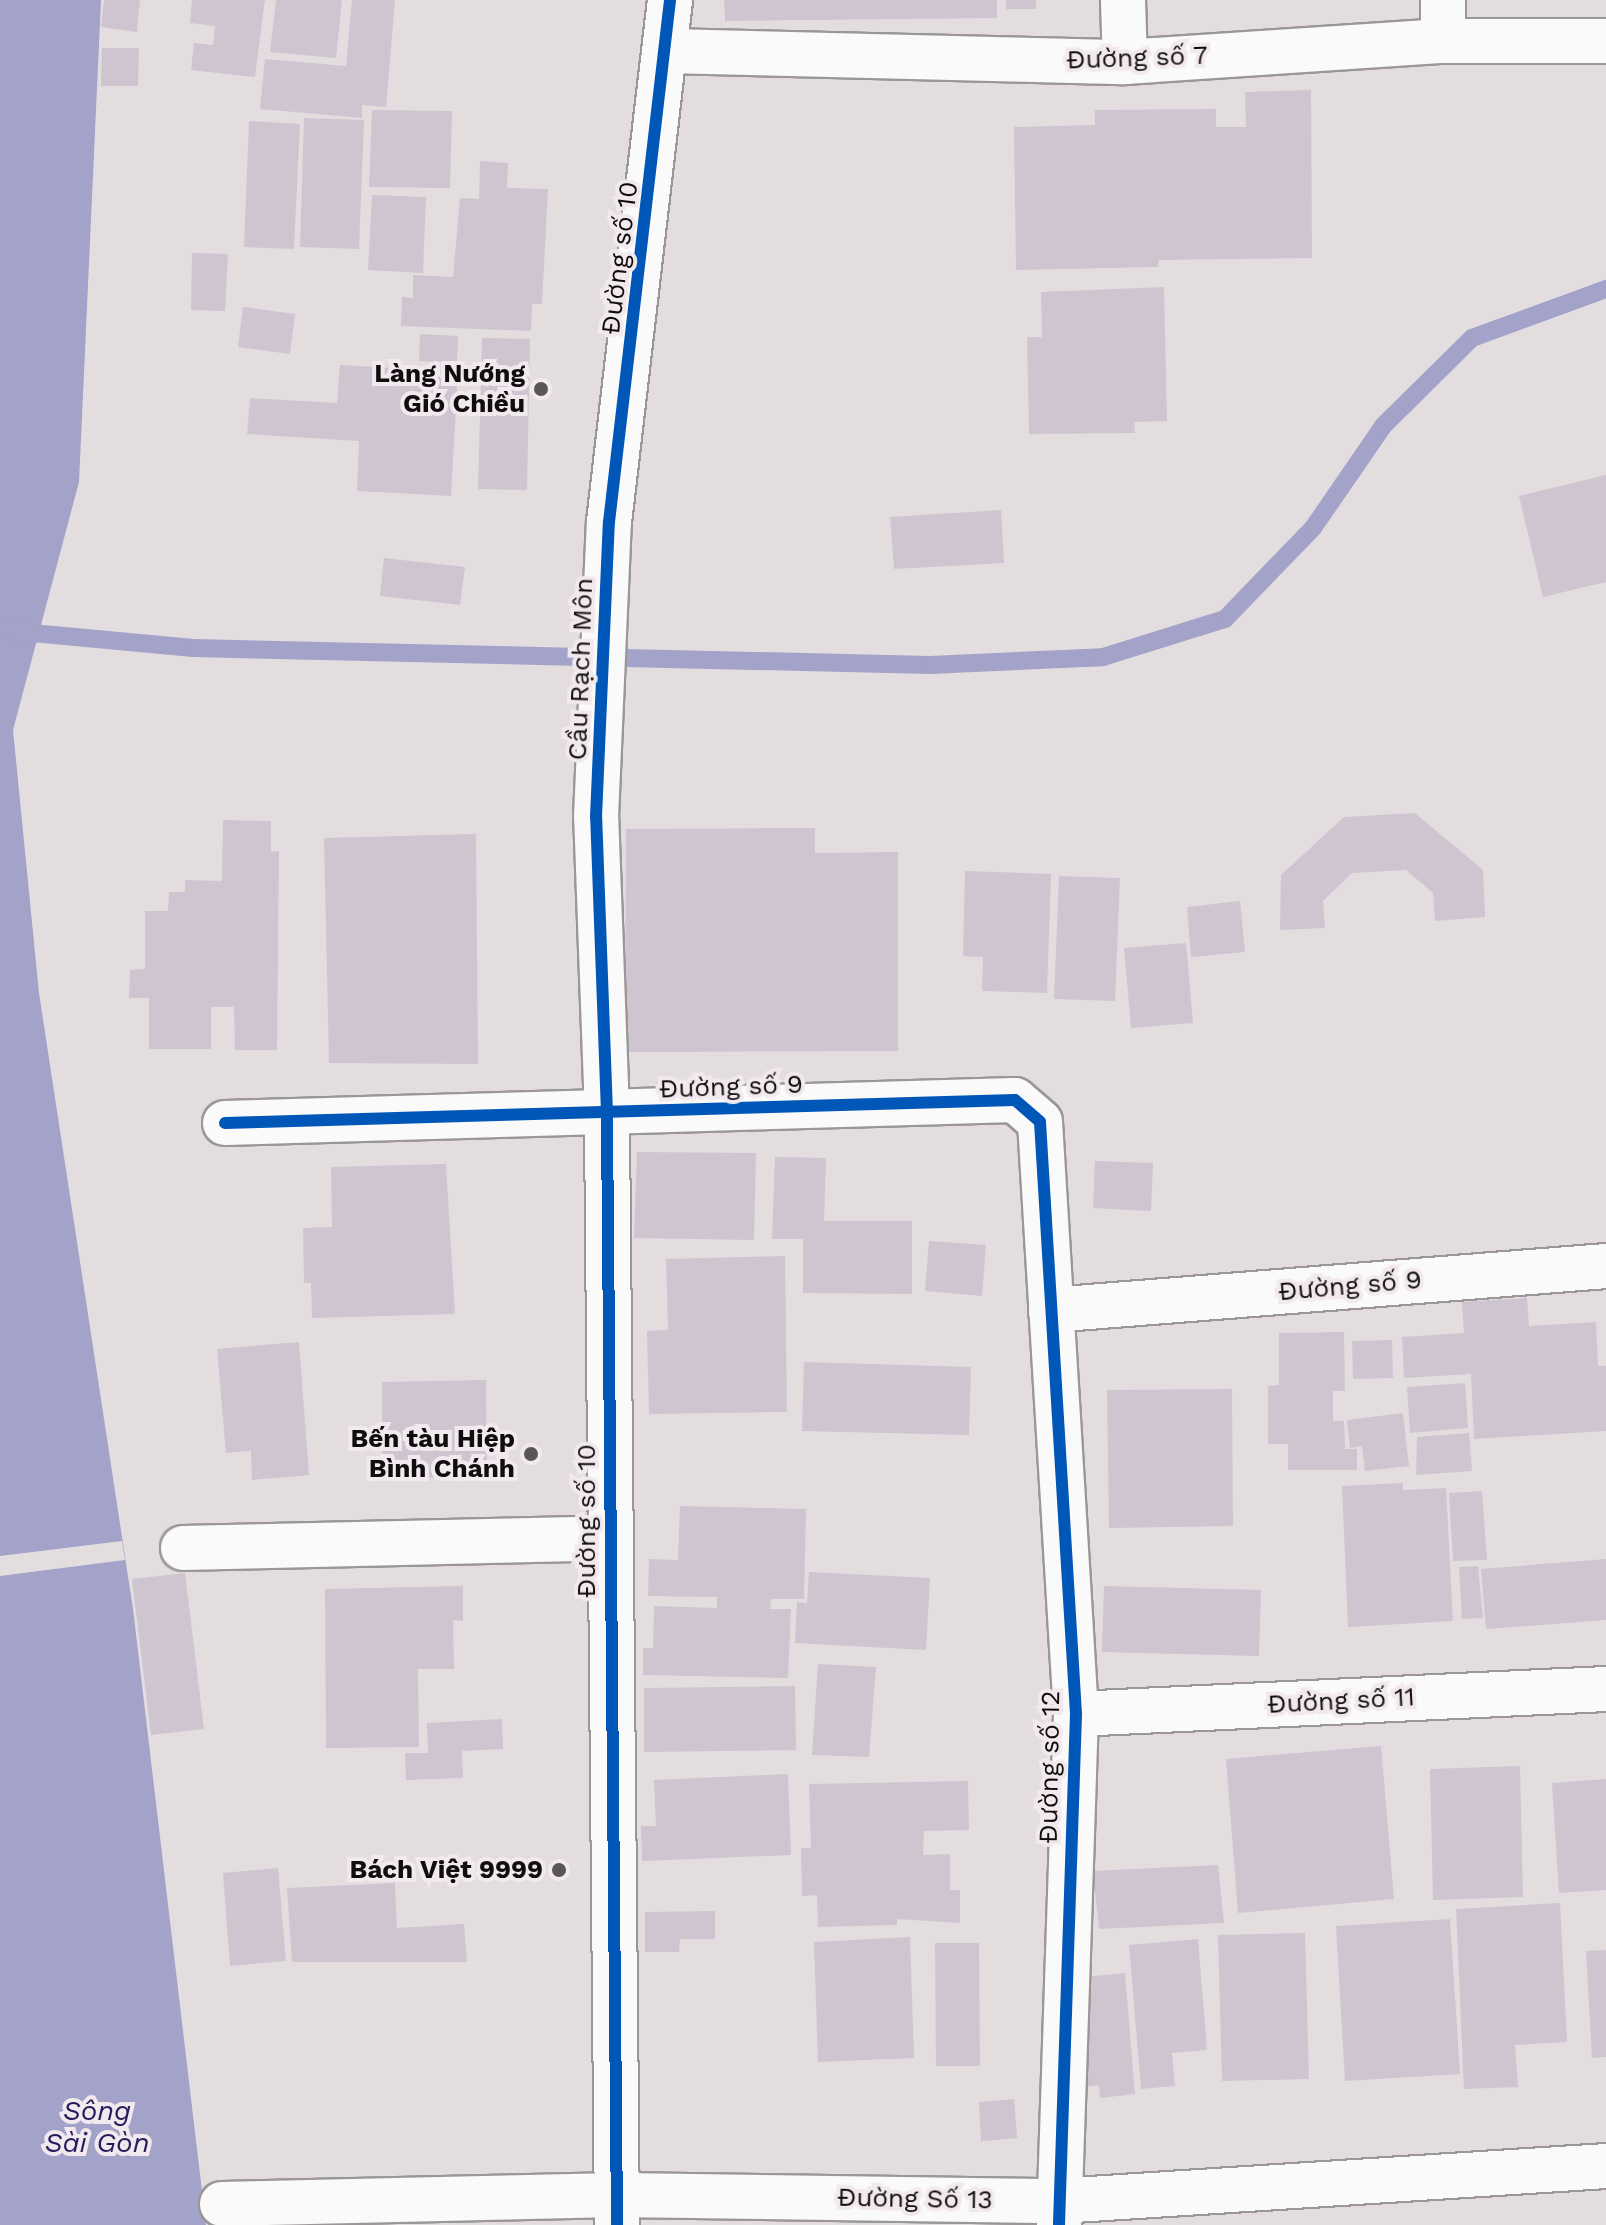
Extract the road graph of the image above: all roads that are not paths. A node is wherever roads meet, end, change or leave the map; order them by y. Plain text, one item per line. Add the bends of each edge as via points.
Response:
1 (670, 0) edge
2 (1123, 0) edge
3 (1443, 21) edge
4 (1606, 41) edge
5 (668, 51) junction
6 (1125, 62) junction
7 (609, 522) joint
8 (596, 817) joint
9 (607, 1113) junction
10 (225, 1123) dead end
11 (1606, 1266) edge
12 (1051, 1310) junction
13 (609, 1538) junction
14 (183, 1548) dead end
15 (1606, 1689) edge
16 (1076, 1714) junction
17 (1606, 2166) edge
18 (222, 2204) dead end
19 (616, 2210) edge
20 (1059, 2213) edge

1 - 5 street, Đường số 10
2 - 6 street
3 - 4 street, Đường số 7
3 - 6 street, Đường số 7
5 - 6 street, Đường số 7
5 - 7 street, Đường số 10
7 - 8 street, Cầu Rạch Môn
8 - 9 street, Đường số 10
9 - 10 street, Đường số 9
9 - 12 street, Đường số 9 via 1015,1100 1040,1122
9 - 13 street, Đường số 10
11 - 12 street, Đường số 9
12 - 16 street, Đường số 12
13 - 14 street
13 - 19 street, Đường số 10
15 - 16 street, Đường số 11
16 - 20 street, Đường số 12
17 - 20 street, Đường Số 13
18 - 19 street, Đường Số 13
19 - 20 street, Đường Số 13

